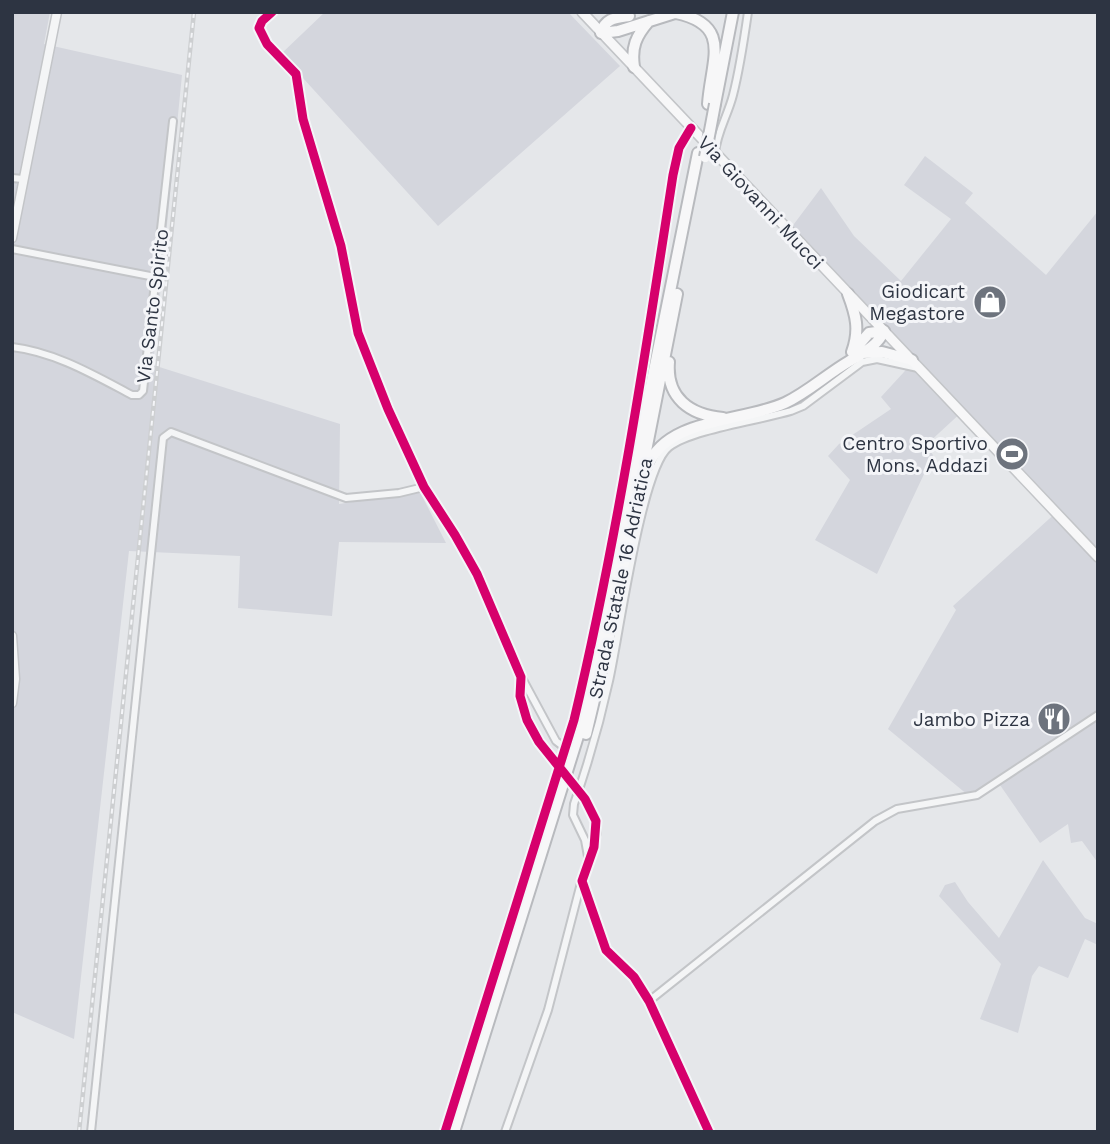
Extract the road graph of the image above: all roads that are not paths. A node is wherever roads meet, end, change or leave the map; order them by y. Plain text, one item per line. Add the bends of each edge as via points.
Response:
1 (57, 12) edge
2 (272, 12) edge
3 (582, 12) edge
4 (613, 12) edge
5 (726, 12) edge
6 (733, 12) edge
7 (748, 12) edge
8 (677, 13) edge
9 (629, 16) junction
10 (655, 18) junction
11 (601, 33) junction
12 (634, 67) junction
13 (712, 104) junction
14 (173, 121) dead end
15 (691, 128) junction
16 (706, 154) junction
17 (12, 178) edge
18 (23, 179) junction
19 (12, 238) edge
20 (12, 249) edge
21 (155, 277) junction
22 (680, 280) junction
23 (848, 294) junction
24 (884, 331) junction
25 (12, 347) edge
26 (857, 353) junction
27 (916, 364) junction
28 (732, 419) junction
29 (424, 487) junction
30 (636, 504) junction
31 (1098, 557) edge
32 (12, 636) edge
33 (521, 677) junction
34 (12, 703) edge
35 (1098, 715) edge
36 (565, 748) junction
37 (589, 862) junction
38 (582, 881) junction
39 (649, 1000) junction
40 (91, 1132) edge
41 (445, 1132) edge
42 (457, 1132) edge
43 (505, 1132) edge
44 (709, 1132) edge

1 - 18 street
2 - 29 street via 259,29 296,74 303,119 341,246 358,333
3 - 11 main road, Via Giovanni Mucci
4 - 9 highway
5 - 13 highway, Strada Statale 16 Adriatica
6 - 13 highway, Strada Statale 16 Adriatica
7 - 16 street via 732,98
8 - 10 highway
8 - 13 highway via 698,19 713,34
9 - 10 highway
9 - 11 highway via 611,19
10 - 11 highway
10 - 12 highway via 634,43
11 - 12 main road, Via Giovanni Mucci
12 - 15 main road, Via Giovanni Mucci
13 - 16 highway, Strada Statale 16 Adriatica
14 - 21 street, Via Santo Spirito
15 - 16 main road, Via Giovanni Mucci
15 - 36 street via 678,148 630,445 586,669
16 - 22 highway, Strada Statale 16 Adriatica
16 - 23 main road, Via Giovanni Mucci
16 - 42 highway, Strada Statale 16 Adriatica via 584,717
17 - 18 street
18 - 19 street
20 - 21 street
21 - 25 street, Via Santo Spirito via 139,396 55,357
22 - 28 highway via 670,384 694,412
22 - 30 highway, Strada Statale 16 Adriatica
23 - 24 main road, Via Giovanni Mucci
23 - 26 highway via 856,316
24 - 26 highway via 869,333
24 - 27 main road, Via Giovanni Mucci
26 - 27 highway via 882,352
26 - 28 highway via 803,394
27 - 31 main road, Via Giovanni Mucci
27 - 37 street via 877,359 862,362 803,406 684,438 666,449 646,494 609,684 574,804 573,815
28 - 30 highway via 677,434 658,447
29 - 33 street via 477,575
29 - 40 street via 346,498 171,432 163,438
30 - 42 highway, Strada Statale 16 Adriatica via 592,715
32 - 34 street
33 - 36 street via 556,741
33 - 37 street, bridge via 520,696 527,720 596,821
35 - 39 street via 977,795 897,809 875,821
36 - 41 street
37 - 38 street
38 - 39 street via 606,950 634,977
38 - 43 street via 548,1010
39 - 44 street

